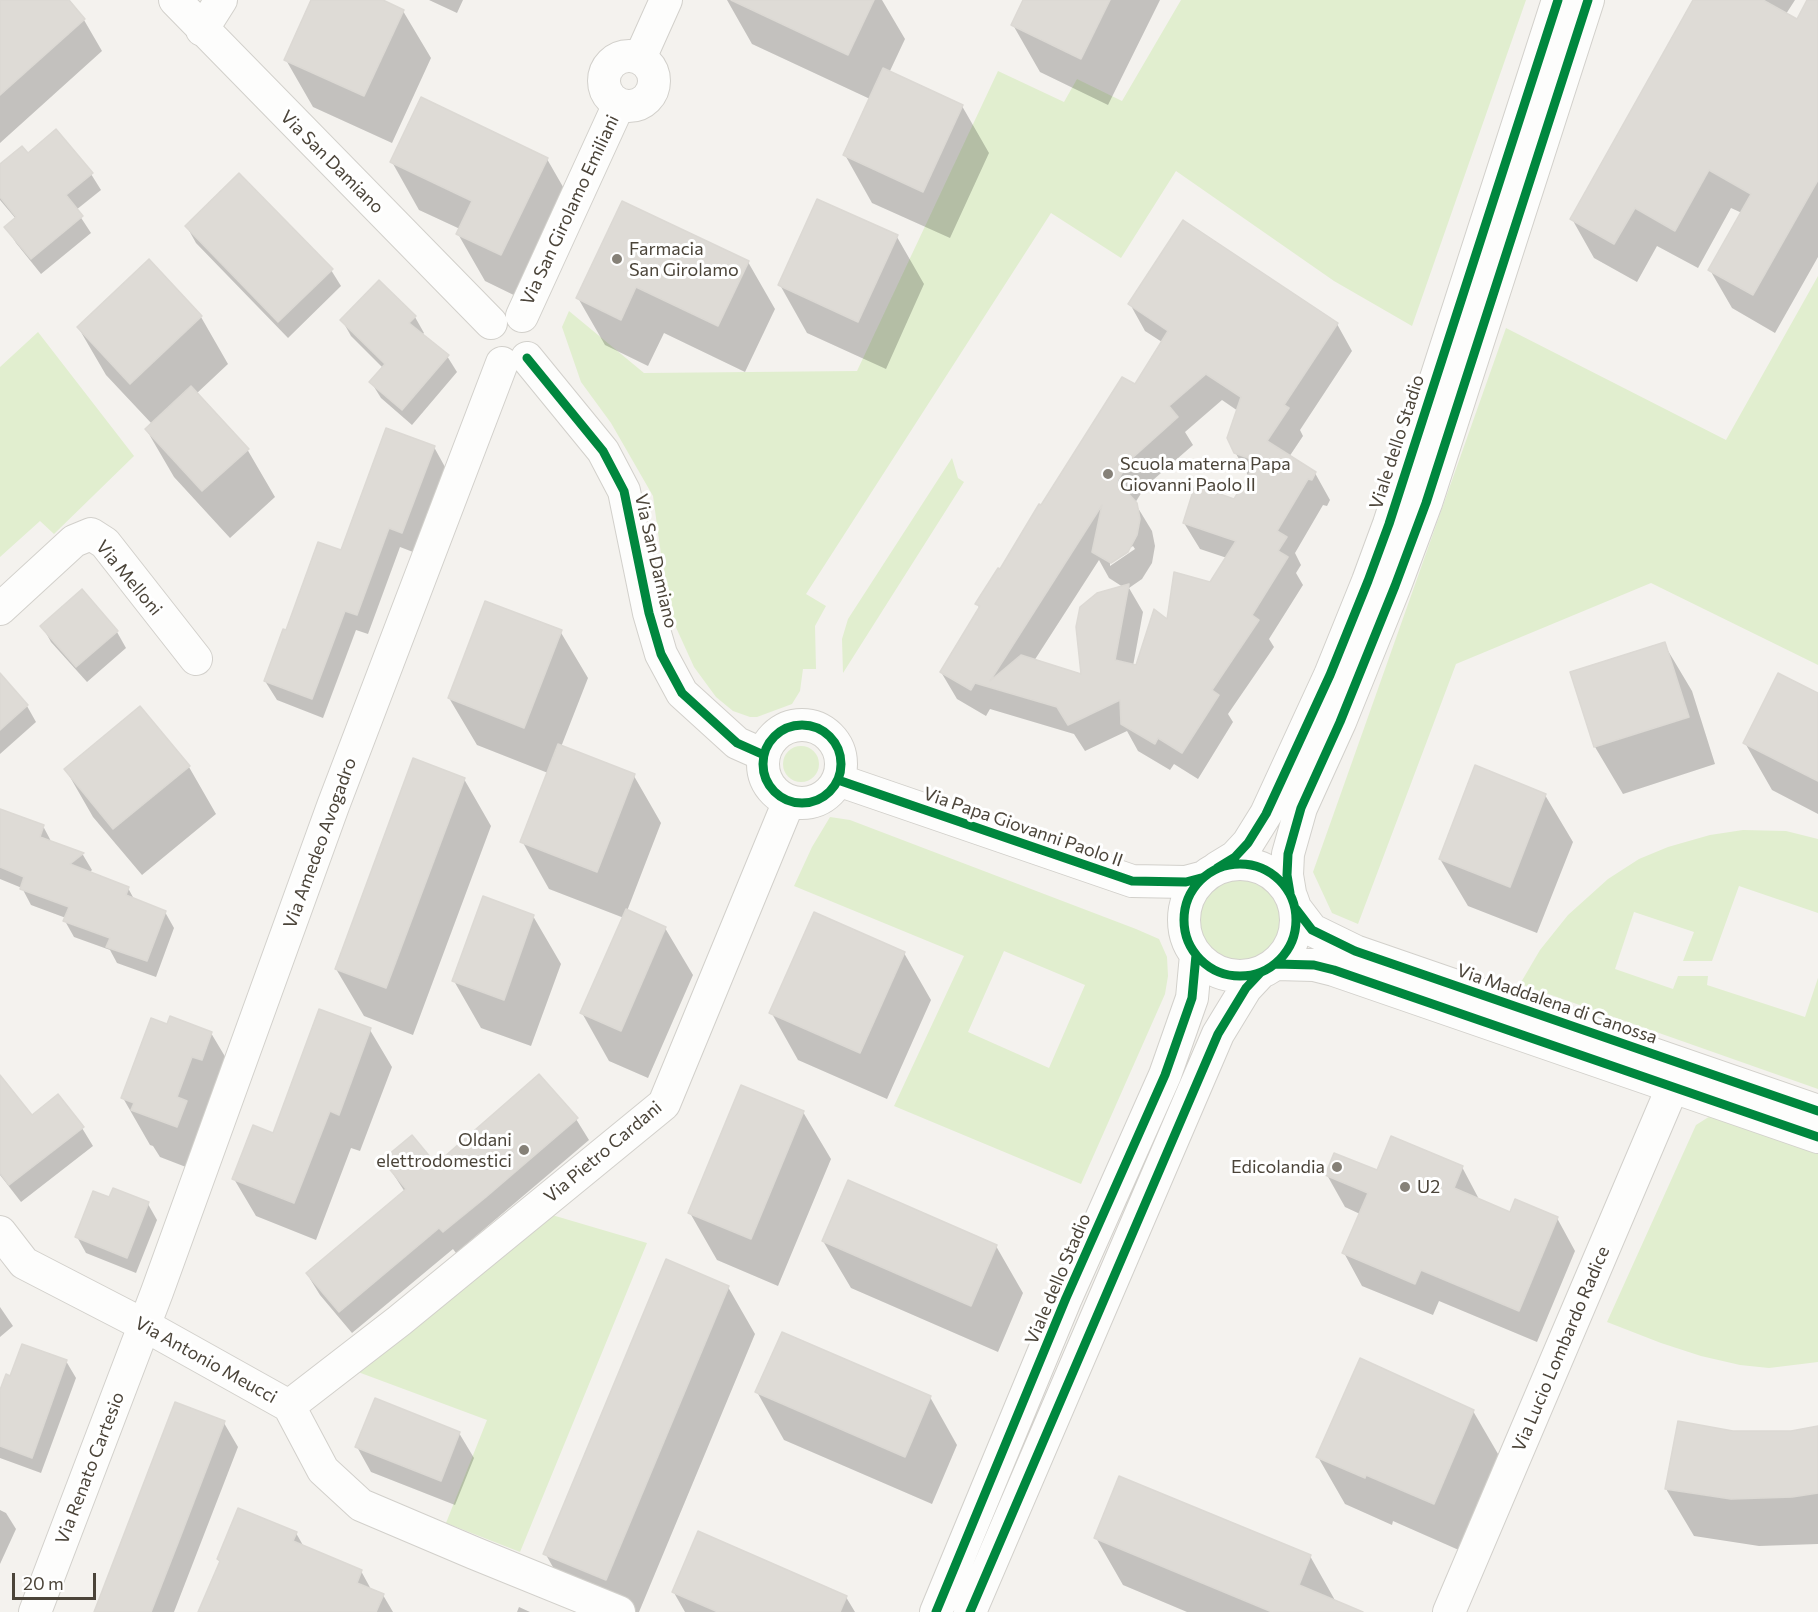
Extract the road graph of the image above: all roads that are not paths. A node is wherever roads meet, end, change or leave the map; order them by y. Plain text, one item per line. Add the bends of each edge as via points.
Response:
1 (175, 0) edge
2 (221, 0) edge
3 (666, 0) edge
4 (1558, 0) edge
5 (1588, 0) edge
6 (202, 30) junction
7 (522, 316) junction
8 (491, 323) junction
9 (514, 361) junction
10 (0, 609) edge
11 (196, 660) dead end
12 (764, 755) junction
13 (838, 780) junction
14 (789, 801) junction
15 (1209, 873) junction
16 (1132, 881) junction
17 (1293, 901) junction
18 (1190, 941) junction
19 (1268, 968) junction
20 (1497, 1001) junction
21 (1524, 1035) junction
22 (1609, 1039) junction
23 (1656, 1056) junction
24 (1673, 1086) junction
25 (1777, 1097) junction
26 (1818, 1111) edge
27 (1818, 1137) edge
28 (0, 1232) edge
29 (144, 1325) junction
30 (289, 1406) junction
31 (35, 1612) edge
32 (619, 1612) edge
33 (936, 1612) edge
34 (970, 1612) edge
35 (1449, 1612) edge

1 - 6 street, Via San Damiano
2 - 6 street
3 - 7 street, Via San Girolamo Emiliani via 640,58 651,68 652,91 634,106 619,104
4 - 15 street, Viale dello Stadio via 1368,581 1266,814 1235,857
5 - 17 street via 1426,503 1340,722 1301,808 1288,854 1287,875
6 - 8 street, Via San Damiano
7 - 8 street via 503,315
7 - 9 street via 535,331 536,342 533,351
8 - 9 street, Via San Damiano via 485,338 489,353
9 - 12 street, Via San Damiano via 603,451 624,491 649,613 661,654 682,693 737,743
9 - 29 street, Via Amedeo Avogadro via 333,806
10 - 11 street, Via Melloni via 74,541 91,534 105,543
12 - 13 street via 769,743 783,730 802,725 815,727 835,743 840,755
12 - 14 street via 765,778 778,796
13 - 14 street via 823,798 812,802
13 - 16 street, Via Papa Giovanni Paolo II
14 - 30 street, Via Pietro Cardani via 664,1104
15 - 16 street, Via Papa Giovanni Paolo II via 1186,882
15 - 17 street via 1237,863 1258,866 1276,876
15 - 18 street, Viale dello Stadio via 1191,892 1184,909
16 - 18 street, Via Papa Giovanni Paolo II via 1172,914
17 - 19 street via 1296,930 1289,949
17 - 20 street, Via Maddalena di Canossa via 1312,930 1338,944
18 - 19 street via 1206,965 1218,972 1247,976
18 - 33 street, Viale dello Stadio via 1192,998 1168,1066 1066,1298
19 - 21 street via 1314,965 1334,970
19 - 34 street via 1246,987 1218,1034
20 - 21 street via 1523,1022
20 - 22 street, Via Maddalena di Canossa
21 - 22 street via 1551,1030
21 - 24 street
22 - 23 street, Via Maddalena di Canossa
23 - 24 street via 1670,1071
23 - 25 street, Via Maddalena di Canossa
24 - 25 street via 1706,1083
24 - 27 street
24 - 35 street, Via Lucio Lombardo Radice
25 - 26 street, Via Maddalena di Canossa
28 - 29 street, Via Antonio Meucci via 24,1263
29 - 30 street, Via Antonio Meucci
29 - 31 street, Via Renato Cartesio
30 - 32 street, Via Antonio Meucci via 323,1470 361,1505

